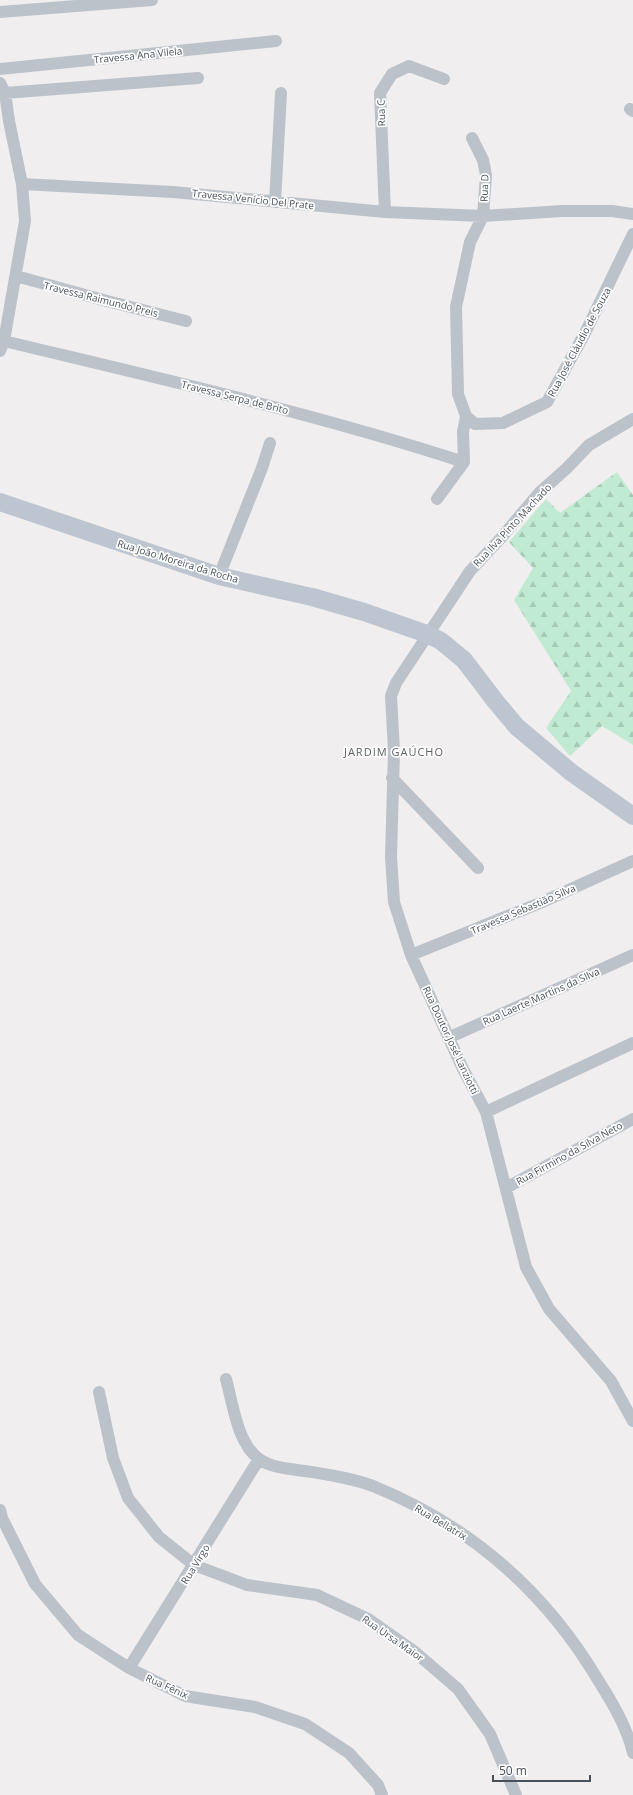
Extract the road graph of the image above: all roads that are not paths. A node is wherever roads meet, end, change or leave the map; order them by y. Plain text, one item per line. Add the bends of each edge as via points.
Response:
1 (152, 0) edge
2 (0, 12) edge
3 (276, 41) dead end
4 (0, 69) edge
5 (198, 78) dead end
6 (444, 79) dead end
7 (2, 88) edge
8 (281, 93) dead end
9 (472, 138) dead end
10 (22, 184) junction
11 (275, 202) junction
12 (385, 212) junction
13 (633, 214) edge
14 (483, 216) junction
15 (633, 234) edge
16 (16, 276) junction
17 (186, 321) dead end
18 (2, 346) edge
19 (633, 419) edge
20 (470, 420) junction
21 (270, 443) dead end
22 (464, 462) junction
23 (437, 499) dead end
24 (0, 502) edge
25 (219, 576) junction
26 (427, 634) junction
27 (392, 778) junction
28 (633, 816) edge
29 (633, 861) edge
30 (478, 868) dead end
31 (411, 955) junction
32 (633, 955) edge
33 (448, 1038) junction
34 (633, 1043) edge
35 (486, 1112) junction
36 (633, 1119) edge
37 (506, 1188) junction
38 (226, 1379) dead end
39 (99, 1392) dead end
40 (633, 1421) edge
41 (260, 1459) junction
42 (0, 1510) edge
43 (194, 1565) junction
44 (129, 1668) junction
45 (633, 1753) edge
46 (382, 1795) edge
47 (516, 1795) edge

1 - 2 street
3 - 4 street, Travessa Ana Vilela
5 - 7 street
6 - 12 street, Rua C via 409,66 392,74 380,93
7 - 10 street
8 - 11 street
9 - 14 street, Rua D via 483,160 486,175
10 - 11 street, Travessa Venício Del Prate via 173,192
10 - 16 street via 26,221
11 - 12 street, Travessa Venício Del Prate
12 - 14 street, Travessa Venício Del Prate
13 - 14 street via 612,211 562,211
14 - 20 street via 470,242 456,307 458,394
15 - 20 street, Rua José Cláudio de Souza via 585,333 547,402 503,423
16 - 17 street, Travessa Raimundo Preis
16 - 18 street
18 - 22 street, Travessa Serpa de Brito via 181,383 378,434
19 - 26 street, Rua Ilva Pinto Machado via 589,445 539,493 470,571
20 - 22 street via 463,432
21 - 25 street
22 - 23 street
24 - 25 street, Rua João Moreira da Rocha
25 - 26 street, Rua João Moreira da Rocha via 320,599
26 - 27 street, Rua Doutor José Lanziotti via 396,683 391,696 394,751
26 - 28 street, Rua João Moreira da Rocha via 441,641 464,660 523,732 572,773
27 - 30 street
27 - 31 street, Rua Doutor José Lanziotti via 391,857 394,902
29 - 31 street, Travessa Sebastião Silva via 540,903
31 - 33 street, Rua Doutor José Lanziotti
32 - 33 street, Rua Laerte Martins da SIlva
33 - 35 street, Rua Doutor José Lanziotti
34 - 35 street
35 - 37 street, Rua Doutor José Lanziotti
36 - 37 street, Rua Firmino da Silva Neto
37 - 40 street, Rua Doutor José Lanziotti via 526,1267 549,1309 611,1381
38 - 41 street, Rua Bellatrix via 242,1436 250,1450
39 - 43 street, Rua Ursa Maior via 113,1458 128,1498 159,1537
41 - 43 street, Rua Virgo
41 - 45 street, Rua Bellatrix via 274,1466 372,1486 458,1530 506,1567 549,1610 582,1652 612,1703
42 - 44 street, Rua Fênix via 35,1584 78,1635
43 - 44 street, Rua Virgo
43 - 47 street, Rua Ursa Maior via 247,1585 317,1595 368,1619 416,1652 458,1689 490,1734
44 - 46 street, Rua Fênix via 185,1696 255,1707 305,1724 348,1753 378,1785

